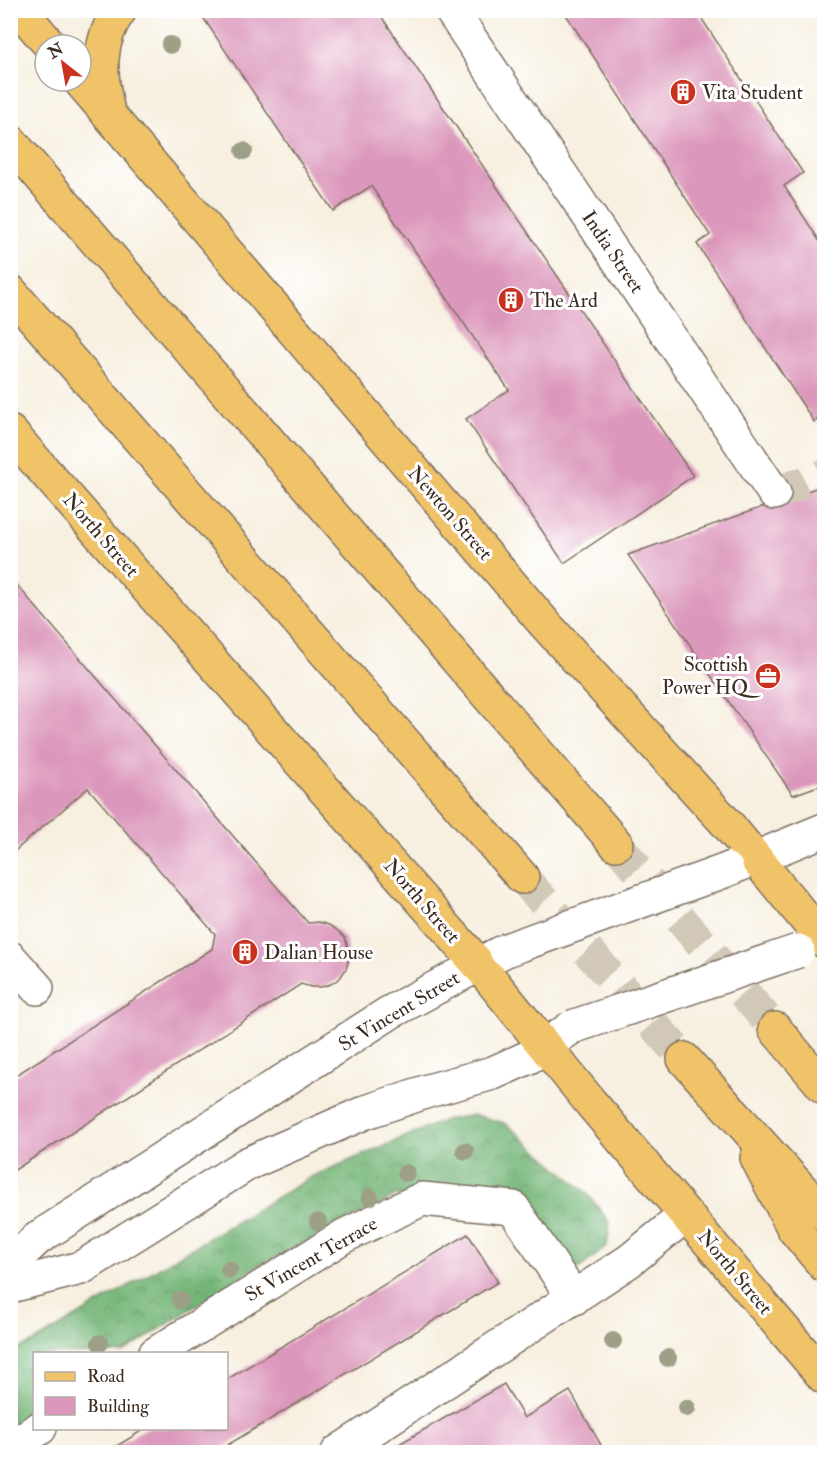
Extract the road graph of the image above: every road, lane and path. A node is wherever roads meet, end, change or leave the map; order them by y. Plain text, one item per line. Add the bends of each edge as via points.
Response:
1 (20, 10) edge
2 (120, 10) edge
3 (451, 10) edge
4 (40, 33) edge
5 (90, 93) edge
6 (108, 113) junction
7 (10, 141) edge
8 (10, 291) edge
9 (10, 432) edge
10 (774, 493) dead end
11 (825, 830) edge
12 (616, 844) tunnel mouth
13 (757, 858) junction
14 (522, 878) tunnel mouth
15 (817, 942) edge
16 (492, 957) junction
17 (10, 958) edge
18 (37, 988) dead end
19 (775, 1029) tunnel mouth
20 (546, 1047) junction
21 (684, 1059) tunnel mouth
22 (825, 1087) edge
23 (734, 1115) junction
24 (825, 1214) edge
25 (686, 1215) junction
26 (10, 1264) edge
27 (825, 1265) edge
28 (10, 1286) edge
29 (574, 1298) junction
30 (157, 1352) edge
31 (825, 1377) edge
32 (37, 1430) edge
33 (10, 1448) edge
34 (338, 1452) edge

1 - 4 main road
2 - 6 main road via 104,44 100,65
3 - 10 street, India Street
5 - 6 main road, Newton Street
6 - 13 main road, Newton Street via 545,624
7 - 12 main road
8 - 14 main road
9 - 16 main road, North Street
11 - 13 street, St Vincent Street
13 - 15 main road, Newton Street
13 - 16 street, St Vincent Street, bridge
15 - 20 street, bridge via 572,1027
16 - 20 main road, North Street
16 - 26 street, St Vincent Street via 389,1013 38,1238
17 - 18 street
19 - 22 main road
20 - 25 main road, North Street
20 - 28 street via 493,1073 366,1112 247,1164 81,1268
21 - 23 main road
23 - 24 main road
23 - 27 main road via 795,1229
25 - 29 street
25 - 31 main road, North Street
29 - 30 street, St Vincent Terrace via 513,1208 422,1199 344,1236
29 - 34 street
32 - 33 street

